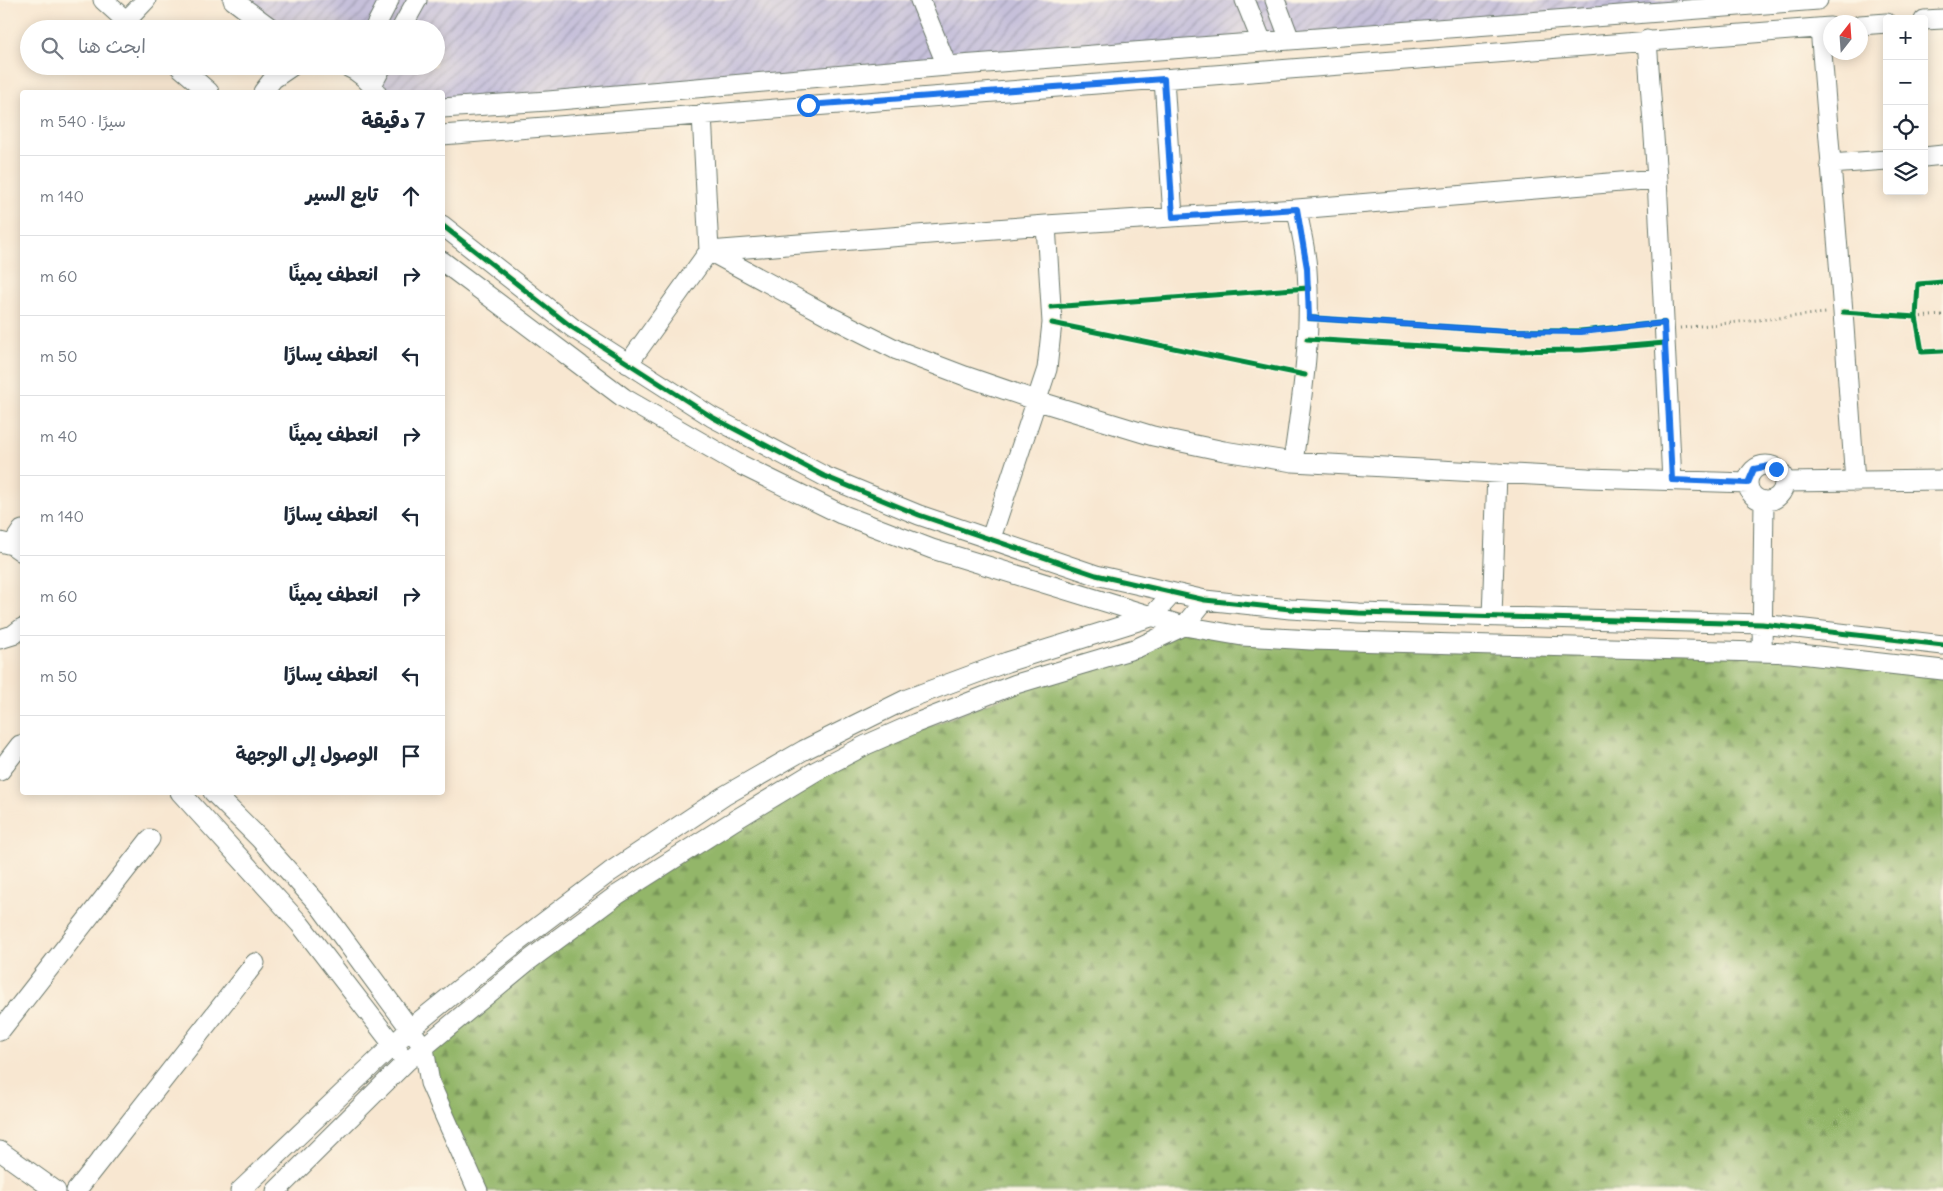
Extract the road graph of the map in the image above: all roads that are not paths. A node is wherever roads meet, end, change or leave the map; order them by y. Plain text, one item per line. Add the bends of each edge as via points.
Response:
1 (102, 0) edge
2 (146, 0) edge
3 (232, 0) edge
4 (389, 0) edge
5 (417, 0) edge
6 (920, 0) edge
7 (1245, 0) edge
8 (1275, 0) edge
9 (1818, 0) edge
10 (1747, 2) edge
11 (1718, 4) edge
12 (1943, 19) edge
13 (125, 20) edge
14 (134, 20) edge
15 (260, 20) edge
16 (379, 20) edge
17 (406, 20) edge
18 (1928, 20) edge
19 (1883, 23) edge
20 (1868, 24) edge
21 (1823, 28) edge
22 (1757, 32) junction
23 (1728, 34) junction
24 (1290, 40) junction
25 (1647, 40) junction
26 (1262, 42) junction
27 (1826, 60) edge
28 (947, 66) junction
29 (190, 75) edge
30 (279, 75) edge
31 (360, 75) edge
32 (379, 75) edge
33 (1164, 79) junction
34 (374, 89) edge
35 (208, 90) edge
36 (265, 90) edge
37 (445, 108) edge
38 (702, 114) junction
39 (445, 135) edge
40 (1943, 155) edge
41 (1928, 157) edge
42 (1883, 160) edge
43 (1830, 164) junction
44 (1657, 179) junction
45 (1297, 209) junction
46 (1173, 217) junction
47 (1046, 225) junction
48 (445, 228) edge
49 (709, 251) junction
50 (445, 263) edge
51 (628, 364) junction
52 (1038, 401) junction
53 (1293, 462) junction
54 (1497, 473) junction
55 (1672, 480) junction
56 (1943, 480) edge
57 (1784, 482) junction
58 (1855, 482) junction
59 (1748, 483) junction
60 (1764, 502) junction
61 (990, 541) junction
62 (1172, 594) junction
63 (1204, 600) junction
64 (1152, 617) junction
65 (1492, 617) junction
66 (1762, 624) junction
67 (1184, 626) junction
68 (1943, 645) edge
69 (1762, 652) junction
70 (1943, 670) edge
71 (20, 745) dead end
72 (0, 771) edge
73 (183, 795) edge
74 (216, 795) edge
75 (150, 839) dead end
76 (255, 963) dead end
77 (411, 1028) junction
78 (0, 1031) edge
79 (394, 1044) junction
80 (424, 1048) junction
81 (406, 1062) junction
82 (430, 1083) junction
83 (0, 1151) edge
84 (56, 1191) edge
85 (76, 1191) edge
86 (240, 1191) edge
87 (276, 1191) edge
88 (478, 1191) edge

1 - 13 street
2 - 14 street
3 - 15 street
4 - 16 street
5 - 17 street
6 - 28 street
7 - 26 street
8 - 24 street
9 - 10 street
10 - 11 street
10 - 22 street
11 - 23 street
11 - 24 street
12 - 18 street
19 - 20 street
21 - 22 street
22 - 23 street
23 - 25 street
24 - 26 street
25 - 33 street
25 - 44 street
26 - 28 street
27 - 43 street
28 - 37 street
29 - 35 street
30 - 36 street
31 - 34 street
32 - 34 street
33 - 38 street
33 - 46 street
38 - 39 street
38 - 49 street
40 - 41 street
42 - 43 street
43 - 58 street
44 - 45 street
44 - 55 street
45 - 46 street
45 - 53 street via 1307,268 1309,318
46 - 47 street
47 - 49 street
47 - 52 street via 1052,342
48 - 51 street via 530,295
49 - 51 street
49 - 52 street via 897,350
50 - 64 street via 624,398 737,463 841,514 932,548
51 - 61 street via 712,417 824,476
52 - 53 street via 1152,436
52 - 61 street
53 - 54 street
54 - 55 street
54 - 65 street
55 - 59 street
56 - 58 street
57 - 58 street
57 - 59 street via 1782,475 1769,466 1754,469
57 - 60 street via 1782,492 1774,500
59 - 60 street via 1750,492
60 - 66 street
61 - 62 street via 1096,575
62 - 63 street
62 - 64 street
63 - 65 street via 1309,610
63 - 67 street
64 - 67 street
64 - 77 street via 1007,662 907,698 804,750 724,796 610,872 514,944
65 - 66 street
66 - 68 street
66 - 69 street
67 - 69 street via 1242,636 1311,640
67 - 80 street via 1137,648 1016,684 916,723 816,771 617,896 528,961
69 - 70 street
71 - 72 street
73 - 79 street via 300,924
74 - 77 street via 319,905
75 - 78 street
76 - 85 street
77 - 79 street
77 - 80 street
79 - 81 street
79 - 86 street
80 - 81 street
80 - 82 street
81 - 82 street
81 - 87 street
82 - 88 street
83 - 84 street

